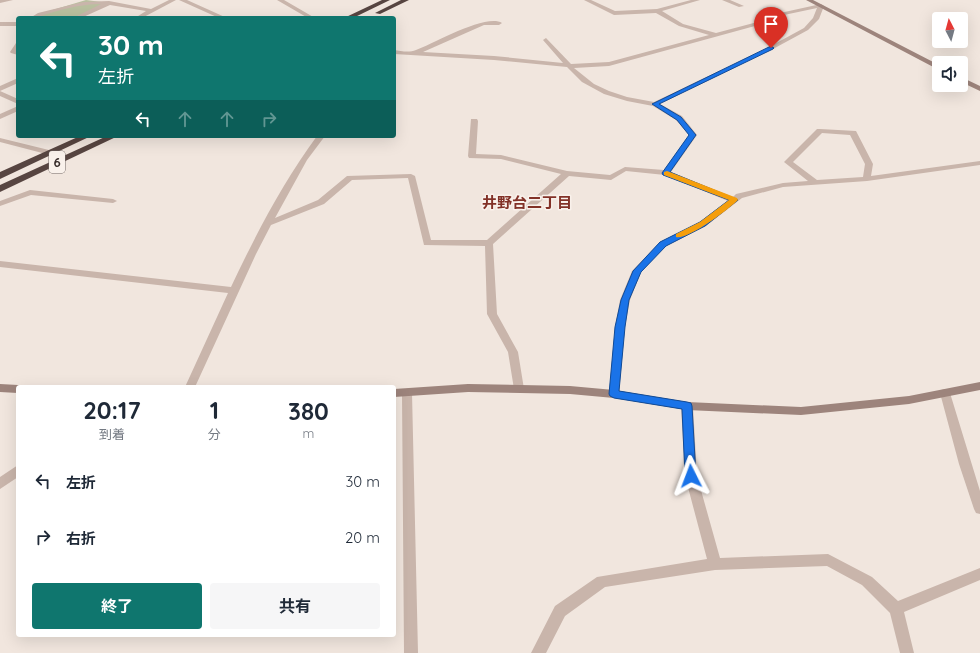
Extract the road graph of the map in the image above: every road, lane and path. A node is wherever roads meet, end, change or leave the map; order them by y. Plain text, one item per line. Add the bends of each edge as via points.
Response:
1 (10, 0) edge
2 (173, 0) edge
3 (182, 0) edge
4 (280, 0) edge
5 (387, 0) edge
6 (406, 0) edge
7 (587, 0) edge
8 (697, 0) edge
9 (725, 0) edge
10 (809, 0) edge
11 (0, 1) edge
12 (109, 3) junction
13 (741, 6) dead end
14 (821, 6) junction
15 (153, 11) junction
16 (657, 11) junction
17 (374, 15) dead end
18 (37, 16) edge
19 (80, 16) edge
20 (142, 16) edge
21 (219, 16) edge
22 (308, 16) edge
23 (351, 16) edge
24 (499, 23) dead end
25 (0, 24) edge
26 (16, 24) edge
27 (716, 35) junction
28 (546, 40) dead end
29 (396, 52) edge
30 (415, 53) junction
31 (932, 64) edge
32 (566, 65) junction
33 (16, 81) edge
34 (968, 83) edge
35 (0, 89) edge
36 (980, 89) edge
37 (0, 93) edge
38 (16, 101) edge
39 (655, 104) junction
40 (16, 109) edge
41 (0, 117) edge
42 (474, 122) dead end
43 (83, 138) edge
44 (110, 138) edge
45 (320, 138) edge
46 (0, 140) edge
47 (50, 153) junction
48 (980, 163) edge
49 (567, 173) junction
50 (666, 173) junction
51 (0, 176) edge
52 (867, 180) junction
53 (816, 183) junction
54 (0, 189) edge
55 (734, 200) junction
56 (113, 201) dead end
57 (0, 204) edge
58 (267, 224) junction
59 (488, 242) junction
60 (0, 264) edge
61 (234, 291) junction
62 (191, 385) edge
63 (980, 386) edge
64 (0, 388) edge
65 (16, 388) edge
66 (520, 389) junction
67 (400, 393) edge
68 (945, 393) junction
69 (614, 394) junction
70 (687, 406) junction
71 (16, 472) edge
72 (0, 484) edge
73 (980, 509) edge
74 (714, 564) junction
75 (980, 574) edge
76 (896, 608) junction
77 (411, 653) edge
78 (538, 653) edge
79 (907, 653) edge

1 - 11 street
2 - 15 street
3 - 21 street
4 - 22 street
5 - 23 highway
6 - 17 highway
7 - 16 street via 614,12
8 - 16 street
9 - 13 street
10 - 14 street
12 - 15 street
12 - 18 street via 102,0 86,0
12 - 19 street
14 - 27 street via 782,14 775,19
14 - 31 street
14 - 39 street via 816,19 806,29
15 - 20 street
16 - 27 street via 681,25
24 - 30 street via 482,23
25 - 26 street
27 - 32 street via 609,64
28 - 32 street
29 - 30 street
30 - 32 street
32 - 39 street via 601,90
33 - 35 street
34 - 36 street
37 - 38 street
39 - 50 street via 679,118 693,135
40 - 41 street
42 - 49 street via 472,156 501,157
43 - 47 highway, 6
44 - 54 highway, 6
45 - 58 street via 303,160
46 - 47 street
47 - 51 highway, 6
48 - 52 street
49 - 50 street via 611,178 625,169
49 - 59 street
50 - 55 street
52 - 53 street
52 - 53 street via 869,164 853,132 820,131 788,162
53 - 55 street via 783,185 739,196
55 - 69 street via 702,224 663,244 637,271 625,300
56 - 57 street via 30,192
58 - 59 street via 321,202 350,178 411,176 427,243
58 - 61 street
59 - 66 street via 492,314 513,352
60 - 61 street
61 - 62 street
63 - 68 street
64 - 65 street
66 - 67 street via 468,388
66 - 69 street
67 - 77 street
68 - 70 street via 909,400 801,411
68 - 73 street
69 - 70 street
70 - 74 street via 691,476
71 - 72 street
74 - 76 street via 828,560 867,581
74 - 78 street via 602,581 560,611
75 - 76 street
76 - 79 street

